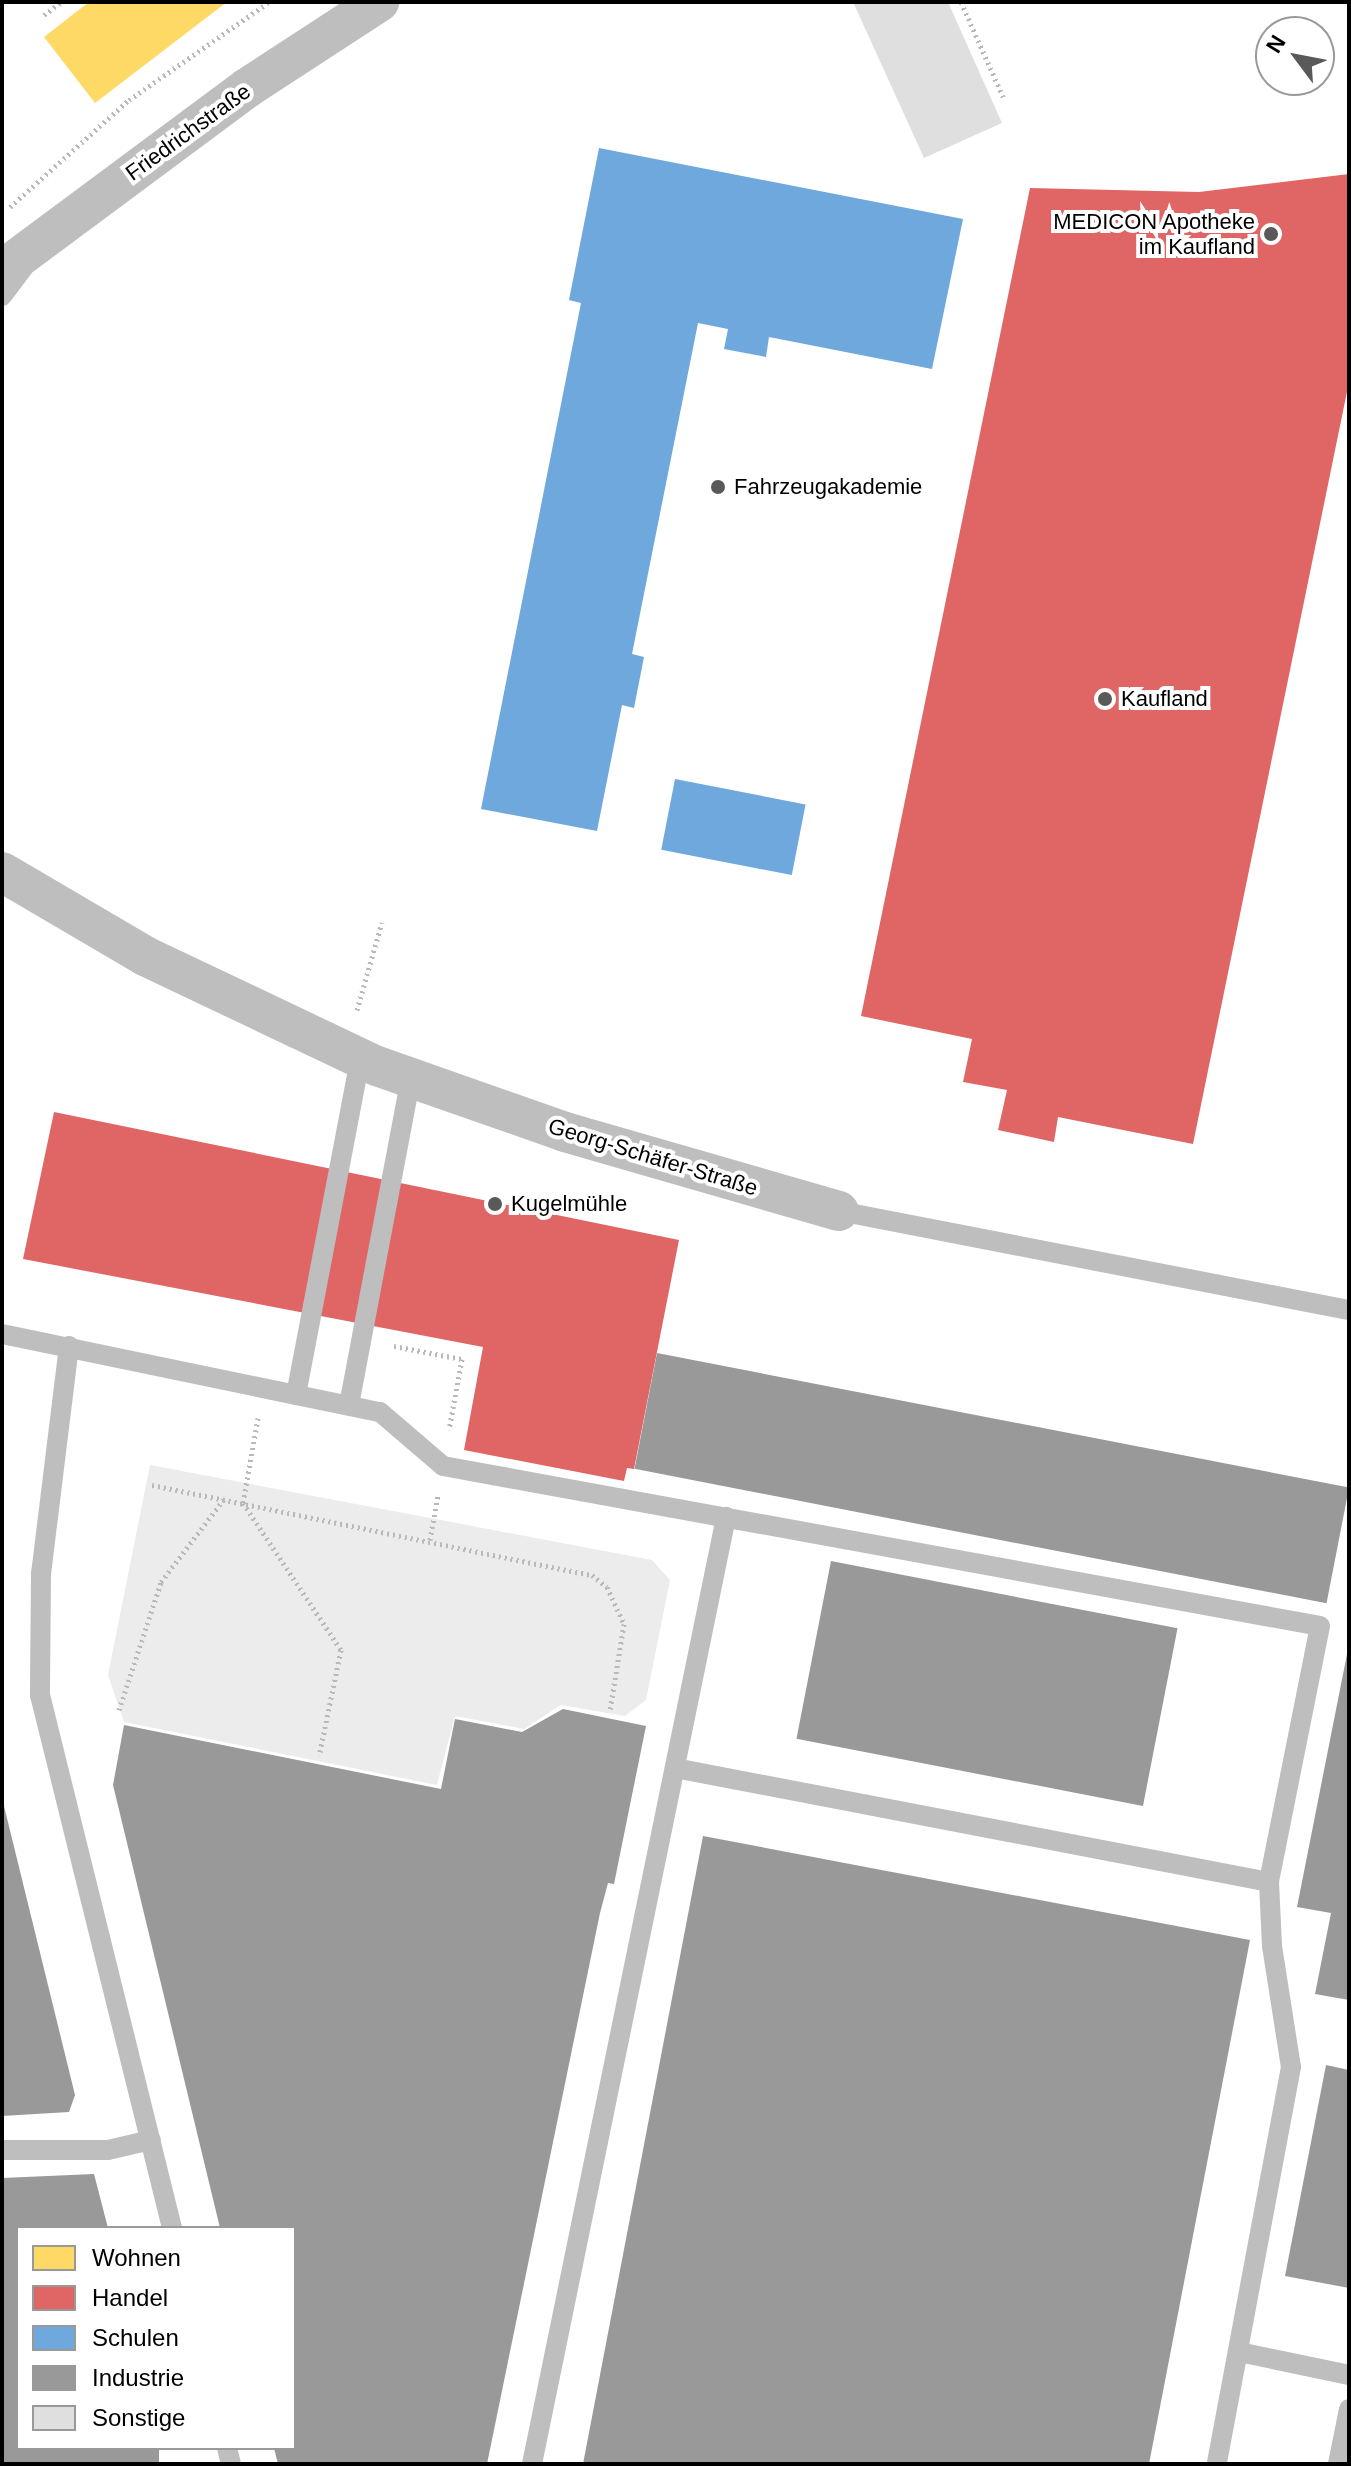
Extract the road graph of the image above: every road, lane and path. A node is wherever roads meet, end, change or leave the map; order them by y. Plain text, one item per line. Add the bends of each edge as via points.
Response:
1 (61, 2) edge
2 (269, 2) edge
3 (379, 2) edge
4 (961, 2) edge
5 (44, 15) dead end
6 (1003, 97) dead end
7 (2, 214) edge
8 (52, 230) junction
9 (2, 270) edge
10 (2, 296) edge
11 (2, 872) edge
12 (360, 1058) junction
13 (411, 1077) junction
14 (839, 1211) joint
15 (1349, 1310) edge
16 (2, 1334) edge
17 (384, 1344) dead end
18 (69, 1346) junction
19 (263, 1387) junction
20 (296, 1395) junction
21 (349, 1405) junction
22 (443, 1466) junction
23 (152, 1485) dead end
24 (224, 1499) junction
25 (243, 1503) junction
26 (726, 1517) junction
27 (430, 1540) junction
28 (119, 1710) dead end
29 (610, 1710) dead end
30 (319, 1756) dead end
31 (675, 1768) junction
32 (1269, 1882) junction
33 (151, 2140) junction
34 (2, 2150) edge
35 (172, 2226) edge
36 (1239, 2352) junction
37 (1349, 2375) edge
38 (1349, 2409) edge
39 (532, 2464) edge
40 (1217, 2464) edge
41 (1338, 2464) edge

1 - 5 path
2 - 7 path via 129,100
3 - 8 street, Friedrichstraße via 247,88
4 - 6 path
8 - 9 street, Friedrichstraße
8 - 10 lane
11 - 12 street, Georg-Schäfer-Straße via 145,956
12 - 13 street, Georg-Schäfer-Straße
12 - 20 lane
13 - 14 street, Georg-Schäfer-Straße via 565,1132
13 - 21 lane
14 - 15 lane, Georg-Schäfer-Straße
16 - 18 lane
17 - 22 path via 462,1359
18 - 19 lane
18 - 33 lane via 41,1574 40,1695
19 - 20 lane
19 - 25 path
20 - 21 lane
21 - 22 lane via 380,1412
22 - 26 lane
22 - 27 path
23 - 24 path
24 - 25 path
24 - 28 path via 161,1582
25 - 27 path
25 - 30 path via 341,1650
26 - 31 lane
26 - 32 lane via 1320,1626
27 - 29 path via 568,1567 607,1587 624,1624
31 - 32 lane
31 - 39 lane
32 - 36 lane via 1272,1946 1291,2067
33 - 34 lane via 108,2150
33 - 35 lane
36 - 37 lane
36 - 40 lane
38 - 41 lane

